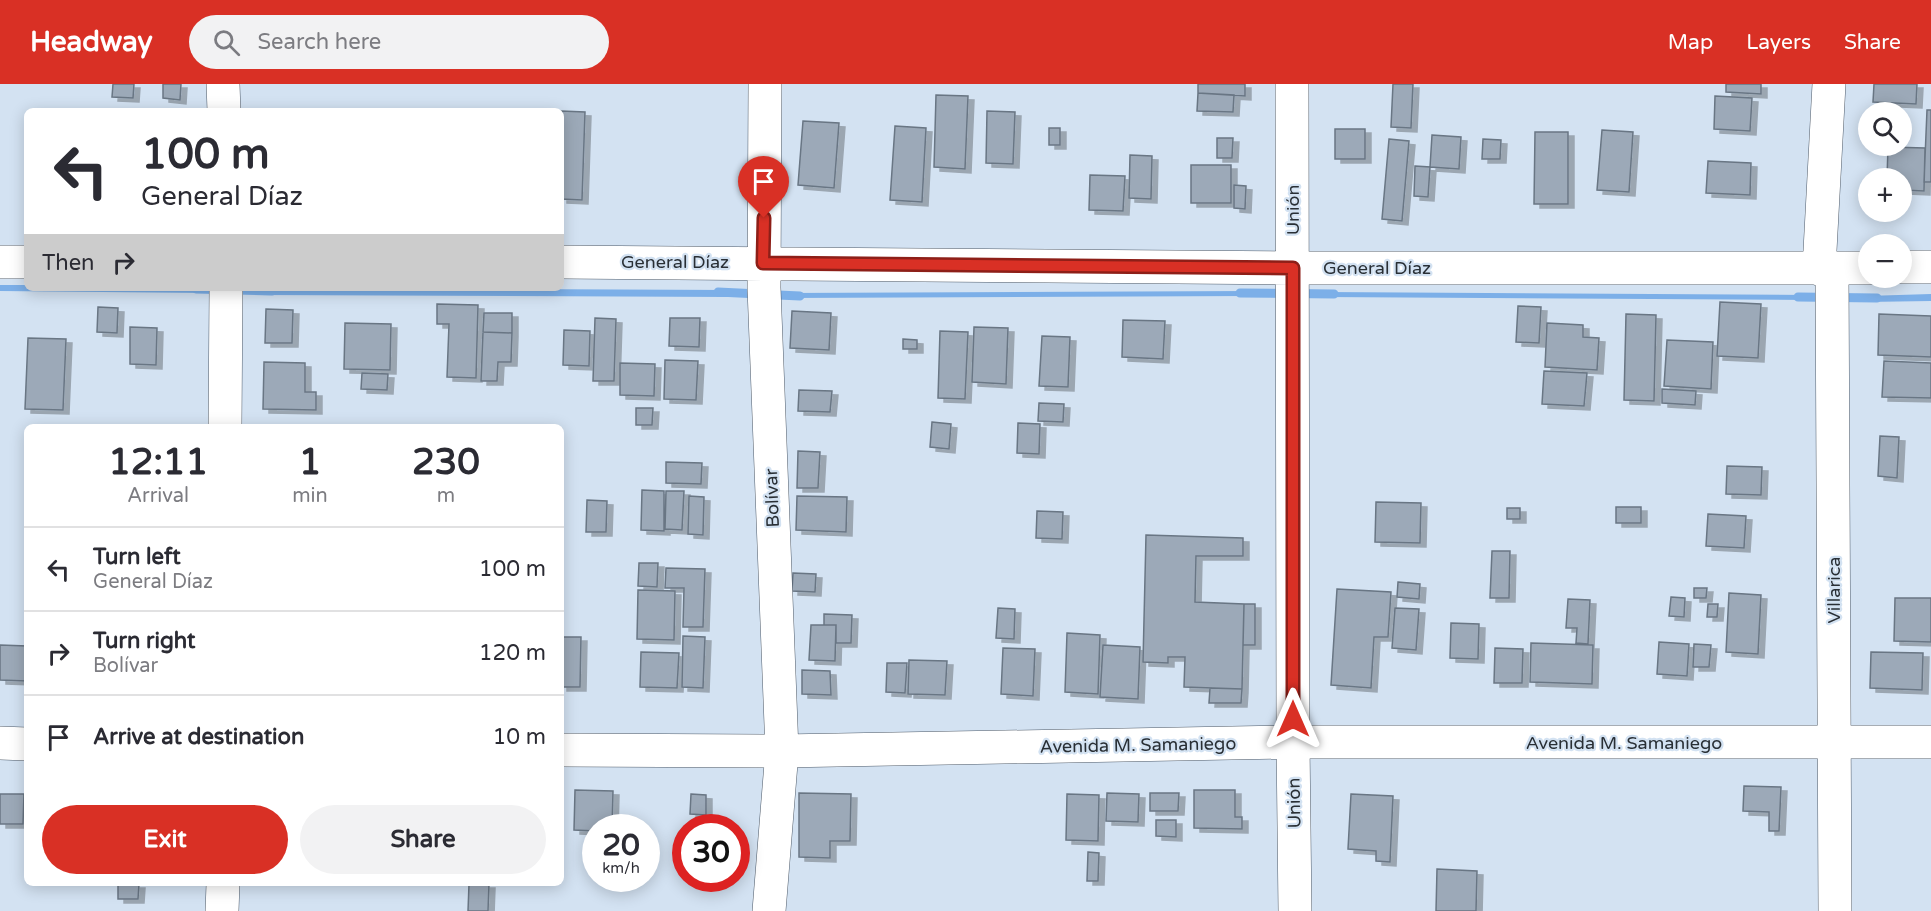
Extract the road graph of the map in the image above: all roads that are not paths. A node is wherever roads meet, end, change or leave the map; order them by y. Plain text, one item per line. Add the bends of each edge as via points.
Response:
1 (224, 84) edge
2 (765, 84) edge
3 (1292, 84) edge
4 (1829, 84) edge
5 (224, 108) edge
6 (0, 262) edge
7 (24, 262) edge
8 (564, 262) edge
9 (1912, 267) edge
10 (1931, 267) edge
11 (1858, 272) edge
12 (764, 284) junction
13 (1829, 284) junction
14 (1293, 286) junction
15 (226, 293) edge
16 (225, 424) edge
17 (1293, 742) junction
18 (1931, 742) edge
19 (0, 743) edge
20 (1835, 743) junction
21 (24, 744) edge
22 (564, 750) edge
23 (782, 751) junction
24 (223, 886) edge
25 (222, 911) edge
26 (769, 911) edge
27 (1295, 911) edge
28 (1835, 911) edge

1 - 5 street
2 - 12 street, Bolívar
3 - 14 street, Unión
4 - 13 street, Villarica
6 - 7 street
8 - 12 street, General Díaz
9 - 10 street
11 - 13 street, General Díaz
12 - 14 street, General Díaz
12 - 23 street, Bolívar
13 - 14 street, General Díaz
13 - 20 street, Villarica
14 - 17 street, Unión
15 - 16 street
17 - 20 street, Avenida M. Samaniego
17 - 23 street, Avenida M. Samaniego
17 - 27 street, Unión
18 - 20 street, Avenida M. Samaniego
19 - 21 street
20 - 28 street, Villarica
22 - 23 street, Avenida M. Samaniego
23 - 26 street, Bolívar
24 - 25 street

